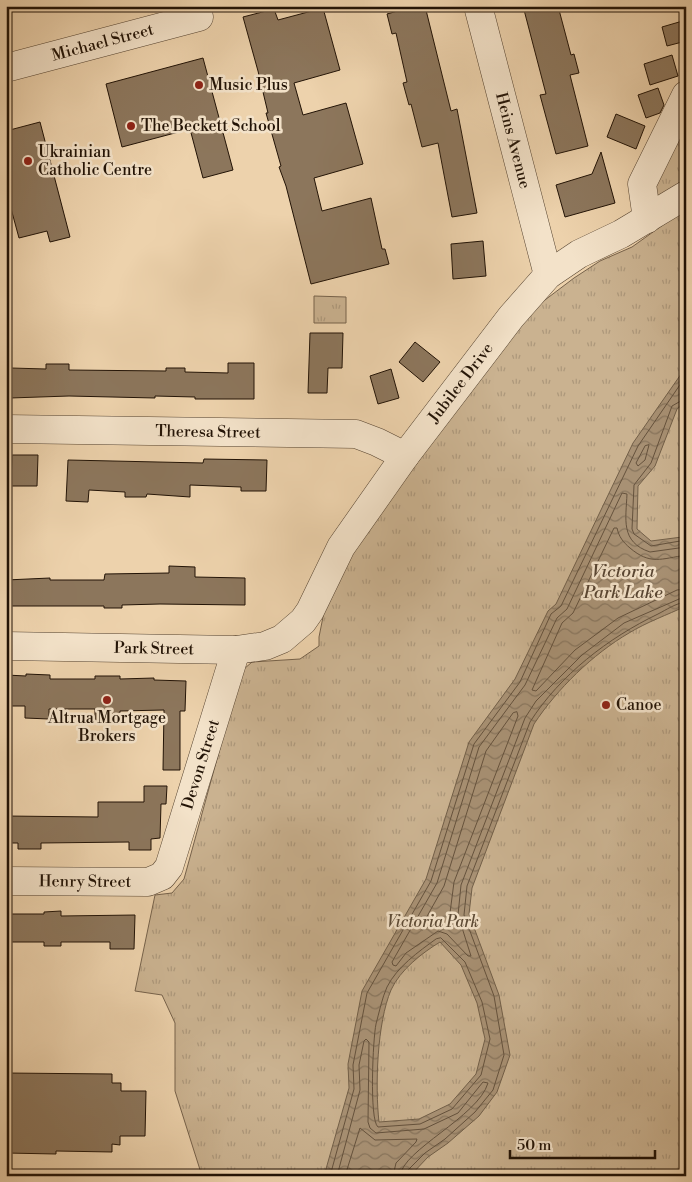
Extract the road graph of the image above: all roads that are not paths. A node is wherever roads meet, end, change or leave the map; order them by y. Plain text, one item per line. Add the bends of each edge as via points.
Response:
1 (478, 6) edge
2 (198, 12) edge
3 (6, 68) edge
4 (686, 95) edge
5 (686, 195) edge
6 (647, 219) junction
7 (548, 275) junction
8 (6, 429) edge
9 (405, 456) junction
10 (294, 628) joint
11 (6, 646) edge
12 (236, 650) junction
13 (162, 876) joint
14 (6, 881) edge

1 - 7 street, Heins Avenue
2 - 3 street, Michael Street
4 - 6 street via 642,184
5 - 6 street, Jubilee Drive
6 - 7 street, Jubilee Drive via 579,254
7 - 9 street, Jubilee Drive via 511,317
8 - 9 street, Theresa Street via 356,434
9 - 10 street, Jubilee Drive via 341,547 310,611
10 - 12 street, Park Street via 282,639 265,646
11 - 12 street, Park Street
12 - 13 street, Devon Street via 169,868
13 - 14 street, Henry Street via 148,882

